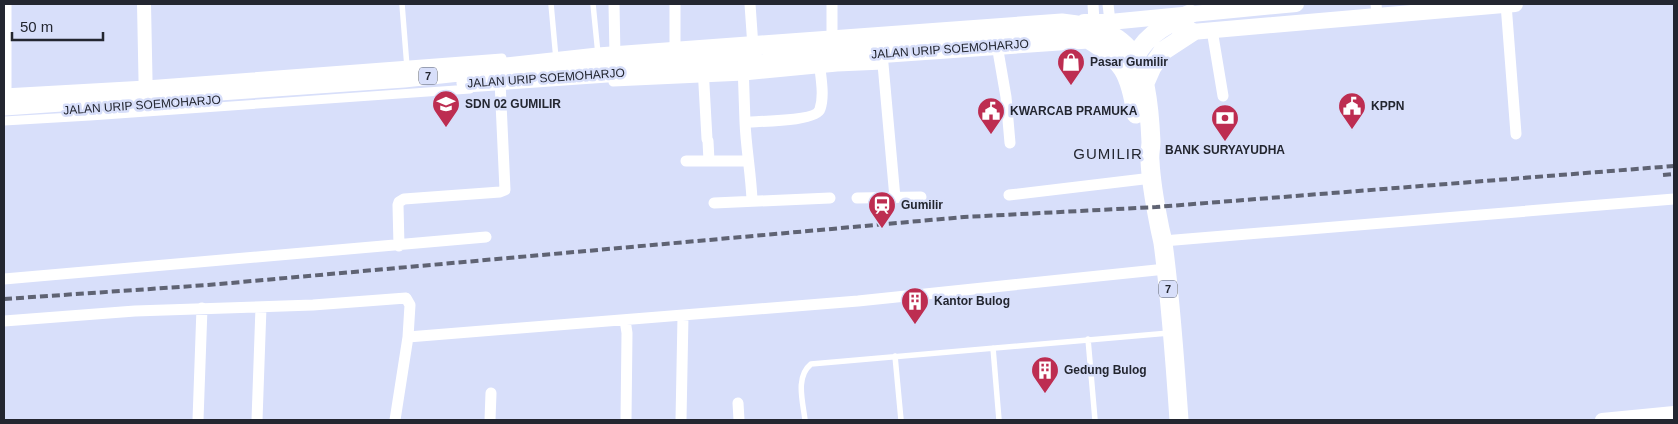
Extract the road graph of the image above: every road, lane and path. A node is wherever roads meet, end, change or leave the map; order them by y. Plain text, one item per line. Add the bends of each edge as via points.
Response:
1 (6, 4) edge
2 (144, 4) edge
3 (402, 4) edge
4 (551, 4) edge
5 (594, 4) edge
6 (614, 4) edge
7 (675, 4) edge
8 (750, 4) edge
9 (832, 4) edge
10 (1093, 4) edge
11 (1108, 4) edge
12 (1296, 4) edge
13 (1511, 4) edge
14 (1222, 7) edge
15 (1377, 10) edge
16 (1110, 22) junction
17 (1062, 23) junction
18 (1191, 23) junction
19 (1212, 30) junction
20 (1091, 31) junction
21 (752, 44) junction
22 (997, 45) junction
23 (1129, 49) junction
24 (675, 50) junction
25 (827, 53) junction
26 (607, 54) junction
27 (556, 58) junction
28 (882, 59) junction
29 (743, 70) junction
30 (406, 72) junction
31 (704, 72) junction
32 (500, 84) junction
33 (1138, 86) junction
34 (146, 95) junction
35 (1223, 96) dead end
36 (4, 99) edge
37 (4, 115) edge
38 (4, 121) edge
39 (745, 122) junction
40 (1516, 134) dead end
41 (1010, 143) dead end
42 (686, 161) dead end
43 (709, 161) junction
44 (748, 161) junction
45 (1151, 169) junction
46 (1009, 195) dead end
47 (921, 197) dead end
48 (830, 198) dead end
49 (856, 198) dead end
50 (895, 198) junction
51 (1674, 199) edge
52 (752, 200) junction
53 (714, 203) dead end
54 (486, 238) dead end
55 (1163, 241) junction
56 (399, 246) junction
57 (1166, 269) junction
58 (4, 280) edge
59 (261, 307) junction
60 (202, 308) junction
61 (683, 316) junction
62 (625, 320) junction
63 (4, 321) edge
64 (1173, 333) junction
65 (408, 337) junction
66 (1088, 339) junction
67 (993, 348) junction
68 (894, 356) junction
69 (491, 393) dead end
70 (738, 402) dead end
71 (1674, 413) edge
72 (198, 420) edge
73 (257, 420) edge
74 (395, 420) edge
75 (490, 420) edge
76 (626, 420) edge
77 (681, 420) edge
78 (739, 420) edge
79 (804, 420) edge
80 (901, 420) edge
81 (999, 420) edge
82 (1095, 420) edge
83 (1179, 420) edge
84 (1602, 420) edge

1 - 36 street
2 - 34 street
3 - 30 lane
4 - 27 lane
5 - 26 lane
6 - 26 street
7 - 24 street
8 - 21 street
9 - 25 street
10 - 20 street
11 - 16 street
12 - 14 main road
13 - 15 main road
13 - 40 street
14 - 18 main road
15 - 19 main road
16 - 18 main road
16 - 20 main road
17 - 20 main road
17 - 23 highway, 7 via 1091,26 1106,32
17 - 25 highway, JALAN URIP SOEMOHARJO / 7
18 - 19 main road
18 - 23 highway via 1171,22
18 - 33 highway via 1163,51
19 - 35 street
20 - 22 highway, JALAN URIP SOEMOHARJO / 7
20 - 23 main road
20 - 33 highway, 7
21 - 24 highway, JALAN URIP SOEMOHARJO / 7
21 - 25 highway, JALAN URIP SOEMOHARJO / 7
22 - 28 highway, JALAN URIP SOEMOHARJO / 7
22 - 41 street
23 - 33 highway, 7 via 1140,66
24 - 26 highway, JALAN URIP SOEMOHARJO / 7
25 - 28 highway, JALAN URIP SOEMOHARJO / 7
25 - 29 highway, JALAN URIP SOEMOHARJO / 7
25 - 39 street via 818,114
26 - 27 highway, JALAN URIP SOEMOHARJO / 7
27 - 30 highway, JALAN URIP SOEMOHARJO / 7
28 - 50 street
29 - 31 highway, JALAN URIP SOEMOHARJO / 7
29 - 39 street
30 - 34 highway, JALAN URIP SOEMOHARJO / 7
31 - 32 highway, JALAN URIP SOEMOHARJO / 7
31 - 43 street
32 - 34 highway, JALAN URIP SOEMOHARJO / 7
32 - 38 street
32 - 56 street via 505,190 404,198 398,205
33 - 45 highway, 7 via 1151,143
34 - 36 highway, JALAN URIP SOEMOHARJO / 7
34 - 37 highway, JALAN URIP SOEMOHARJO / 7
39 - 44 street
42 - 43 street
43 - 44 street
44 - 52 street
45 - 46 street
45 - 55 highway, 7
47 - 50 street
48 - 52 street
49 - 50 street
51 - 55 street
52 - 53 street
54 - 56 street
55 - 57 highway, 7
56 - 58 street
57 - 61 street
57 - 64 highway, 7
59 - 60 street
59 - 65 street via 403,298 410,305
59 - 73 street
60 - 63 street
60 - 72 street
61 - 62 street
61 - 77 street
62 - 65 street
62 - 76 street
64 - 66 lane
64 - 83 highway, 7
65 - 74 street
66 - 67 lane
66 - 82 lane
67 - 68 lane
67 - 81 lane
68 - 79 lane via 811,364 801,380
68 - 80 lane
69 - 75 street
70 - 78 street
71 - 84 street

